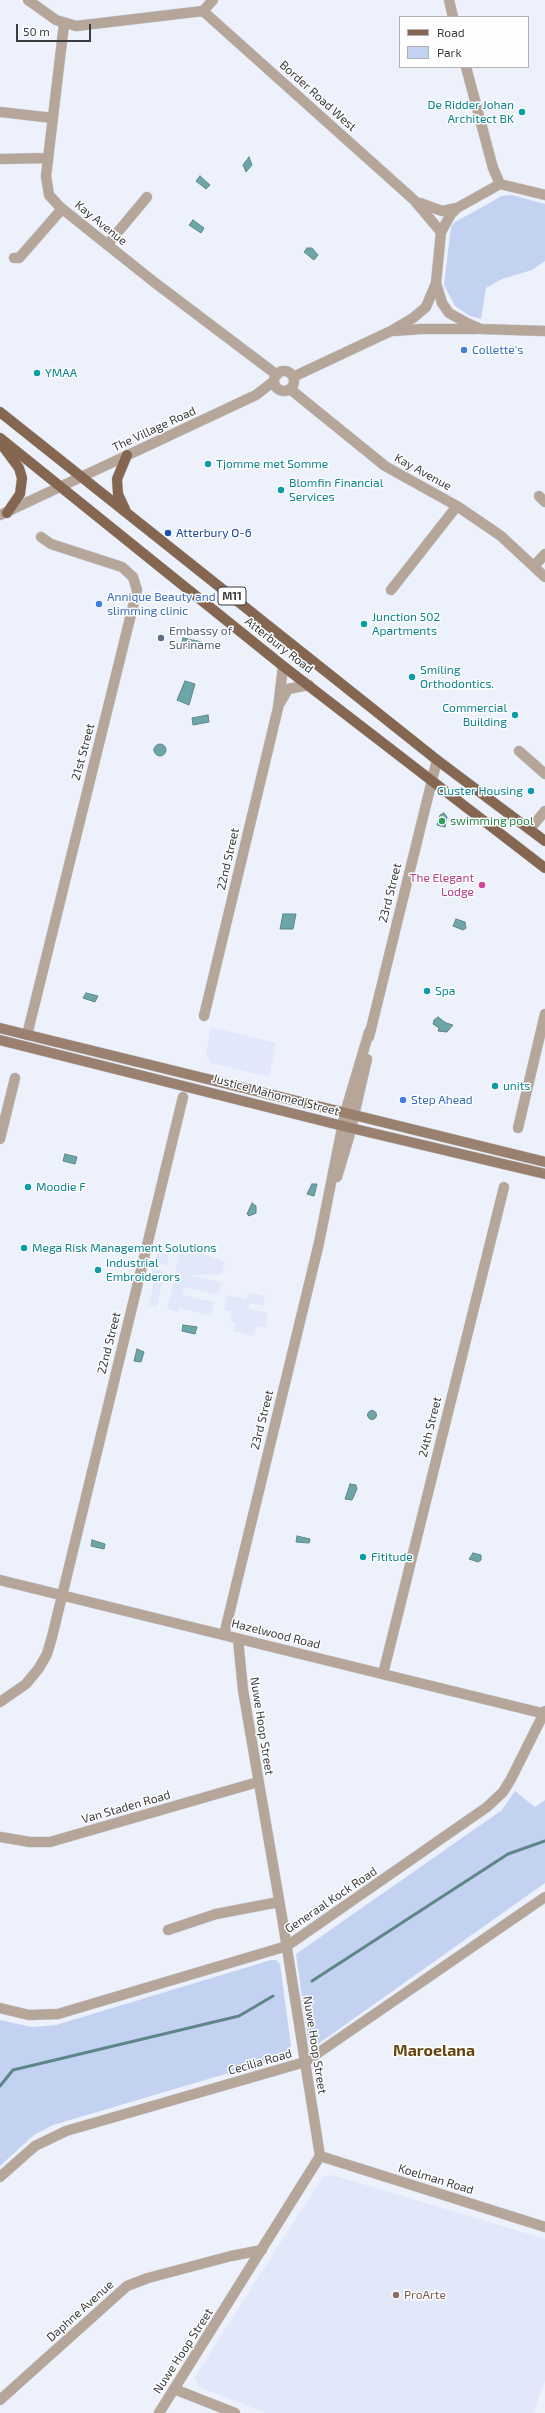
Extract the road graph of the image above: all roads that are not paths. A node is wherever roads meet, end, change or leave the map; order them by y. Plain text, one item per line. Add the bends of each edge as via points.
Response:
1 (28, 0) edge
2 (213, 0) edge
3 (449, 0) edge
4 (204, 12) junction
5 (453, 16) edge
6 (64, 24) junction
7 (466, 68) edge
8 (0, 112) edge
9 (53, 118) junction
10 (48, 158) junction
11 (0, 159) edge
12 (500, 184) junction
13 (545, 195) edge
14 (147, 197) dead end
15 (414, 200) junction
16 (457, 208) junction
17 (62, 209) junction
18 (441, 232) junction
19 (107, 245) junction
20 (14, 258) dead end
21 (436, 283) junction
22 (481, 329) junction
23 (391, 331) junction
24 (544, 332) edge
25 (293, 377) junction
26 (276, 378) junction
27 (286, 389) junction
28 (256, 395) junction
29 (0, 412) edge
30 (0, 438) edge
31 (0, 442) edge
32 (127, 455) junction
33 (83, 477) junction
34 (62, 487) junction
35 (457, 506) junction
36 (126, 511) junction
37 (4, 514) edge
38 (41, 537) dead end
39 (545, 554) edge
40 (534, 566) junction
41 (545, 577) edge
42 (392, 590) dead end
43 (283, 666) junction
44 (309, 685) junction
45 (278, 708) junction
46 (519, 751) dead end
47 (437, 760) junction
48 (545, 774) edge
49 (431, 780) junction
50 (545, 811) edge
51 (530, 829) junction
52 (545, 841) edge
53 (545, 868) edge
54 (545, 1014) edge
55 (204, 1016) dead end
56 (0, 1028) edge
57 (27, 1035) junction
58 (0, 1040) edge
59 (15, 1078) dead end
60 (182, 1098) dead end
61 (350, 1114) junction
62 (347, 1127) junction
63 (518, 1128) dead end
64 (0, 1139) edge
65 (545, 1162) edge
66 (545, 1174) edge
67 (504, 1187) dead end
68 (0, 1580) edge
69 (61, 1595) junction
70 (224, 1635) junction
71 (238, 1639) junction
72 (383, 1674) junction
73 (0, 1702) edge
74 (545, 1713) edge
75 (258, 1782) junction
76 (0, 1837) edge
77 (545, 1897) edge
78 (279, 1902) junction
79 (168, 1930) dead end
80 (287, 1946) junction
81 (0, 2008) edge
82 (305, 2062) junction
83 (320, 2156) junction
84 (0, 2177) edge
85 (545, 2226) edge
86 (262, 2250) junction
87 (174, 2389) junction
88 (0, 2400) edge
89 (159, 2413) edge
90 (235, 2413) edge

1 - 6 street
2 - 4 street
3 - 5 street
4 - 6 street via 177,13 95,25
4 - 15 street, Border Road West
6 - 9 street, Kay Avenue
7 - 12 street via 493,168
8 - 9 street
9 - 10 street, Kay Avenue
10 - 11 street
10 - 17 street, Kay Avenue via 47,192
12 - 13 street
12 - 16 street
14 - 19 street
15 - 16 street, Border Road West via 438,210
15 - 18 street, Border Road West
16 - 18 street
17 - 19 street, Kay Avenue
17 - 20 street via 19,258
18 - 21 street
19 - 26 street, Kay Avenue
21 - 22 street via 442,303 449,313
21 - 23 street via 431,298 421,312
22 - 23 street via 421,328
22 - 24 street
23 - 25 street
25 - 26 street via 285,372
25 - 27 street via 294,383
26 - 27 street via 276,387
26 - 28 street
27 - 28 street
27 - 35 street, Kay Avenue via 384,466
28 - 32 street, The Village Road
29 - 33 main road, Atterbury Road / M11
30 - 34 main road, Atterbury Road / M11
31 - 37 main road via 19,468 22,478 18,499
32 - 33 street, The Village Road
32 - 36 main road via 118,474 116,486
33 - 34 street, The Village Road
33 - 36 main road, Atterbury Road / M11
34 - 37 street, The Village Road
34 - 43 main road, Atterbury Road / M11
35 - 40 street, Kay Avenue via 501,536
35 - 42 street
36 - 47 main road, Atterbury Road / M11
38 - 57 street, 21st Street via 51,544 122,567 134,577 137,590
39 - 40 street
40 - 41 street, Kay Avenue
43 - 44 main road, Atterbury Road / M11
43 - 45 street, 22nd Street
44 - 45 street, 22nd Street via 288,689
44 - 49 main road, Atterbury Road / M11
45 - 55 street, 22nd Street
46 - 48 street
47 - 49 street, 23rd Street
47 - 51 main road, Atterbury Road / M11
49 - 53 main road, Atterbury Road / M11
49 - 61 street, 23rd Street
50 - 51 street
51 - 52 main road, Atterbury Road / M11
54 - 63 street
56 - 57 main road, Justice Mahomed Street
57 - 61 main road, Justice Mahomed Street
58 - 62 main road, Justice Mahomed Street
59 - 64 street
60 - 69 street, 22nd Street
61 - 62 street, 23rd Street
61 - 65 main road, Justice Mahomed Street
62 - 66 main road, Justice Mahomed Street
62 - 70 street, 23rd Street
67 - 72 street, 24th Street
68 - 69 street, Hazelwood Road
69 - 70 street, Hazelwood Road
69 - 73 street, 22nd Street via 47,1654 26,1684
70 - 71 street, Hazelwood Road
71 - 72 street, Hazelwood Road
71 - 75 street, Nuwe Hoop Street via 243,1690
72 - 74 street, Hazelwood Road
74 - 80 street, Generaal Kock Road via 503,1792 487,1807
75 - 76 street, Van Staden Road via 50,1842
75 - 78 street, Nuwe Hoop Street
77 - 82 street, Cecilia Road
78 - 79 street via 216,1914
78 - 80 street, Nuwe Hoop Street
80 - 81 street, Generaal Kock Road via 65,2012 29,2015
80 - 82 street, Nuwe Hoop Street
82 - 83 street, Nuwe Hoop Street
82 - 84 street, Cecilia Road via 66,2131 35,2146
83 - 85 street, Koelman Road
83 - 86 street, Nuwe Hoop Street
86 - 87 street, Nuwe Hoop Street
86 - 88 street, Daphne Avenue via 148,2278 127,2286
87 - 89 street, Nuwe Hoop Street
87 - 90 street

